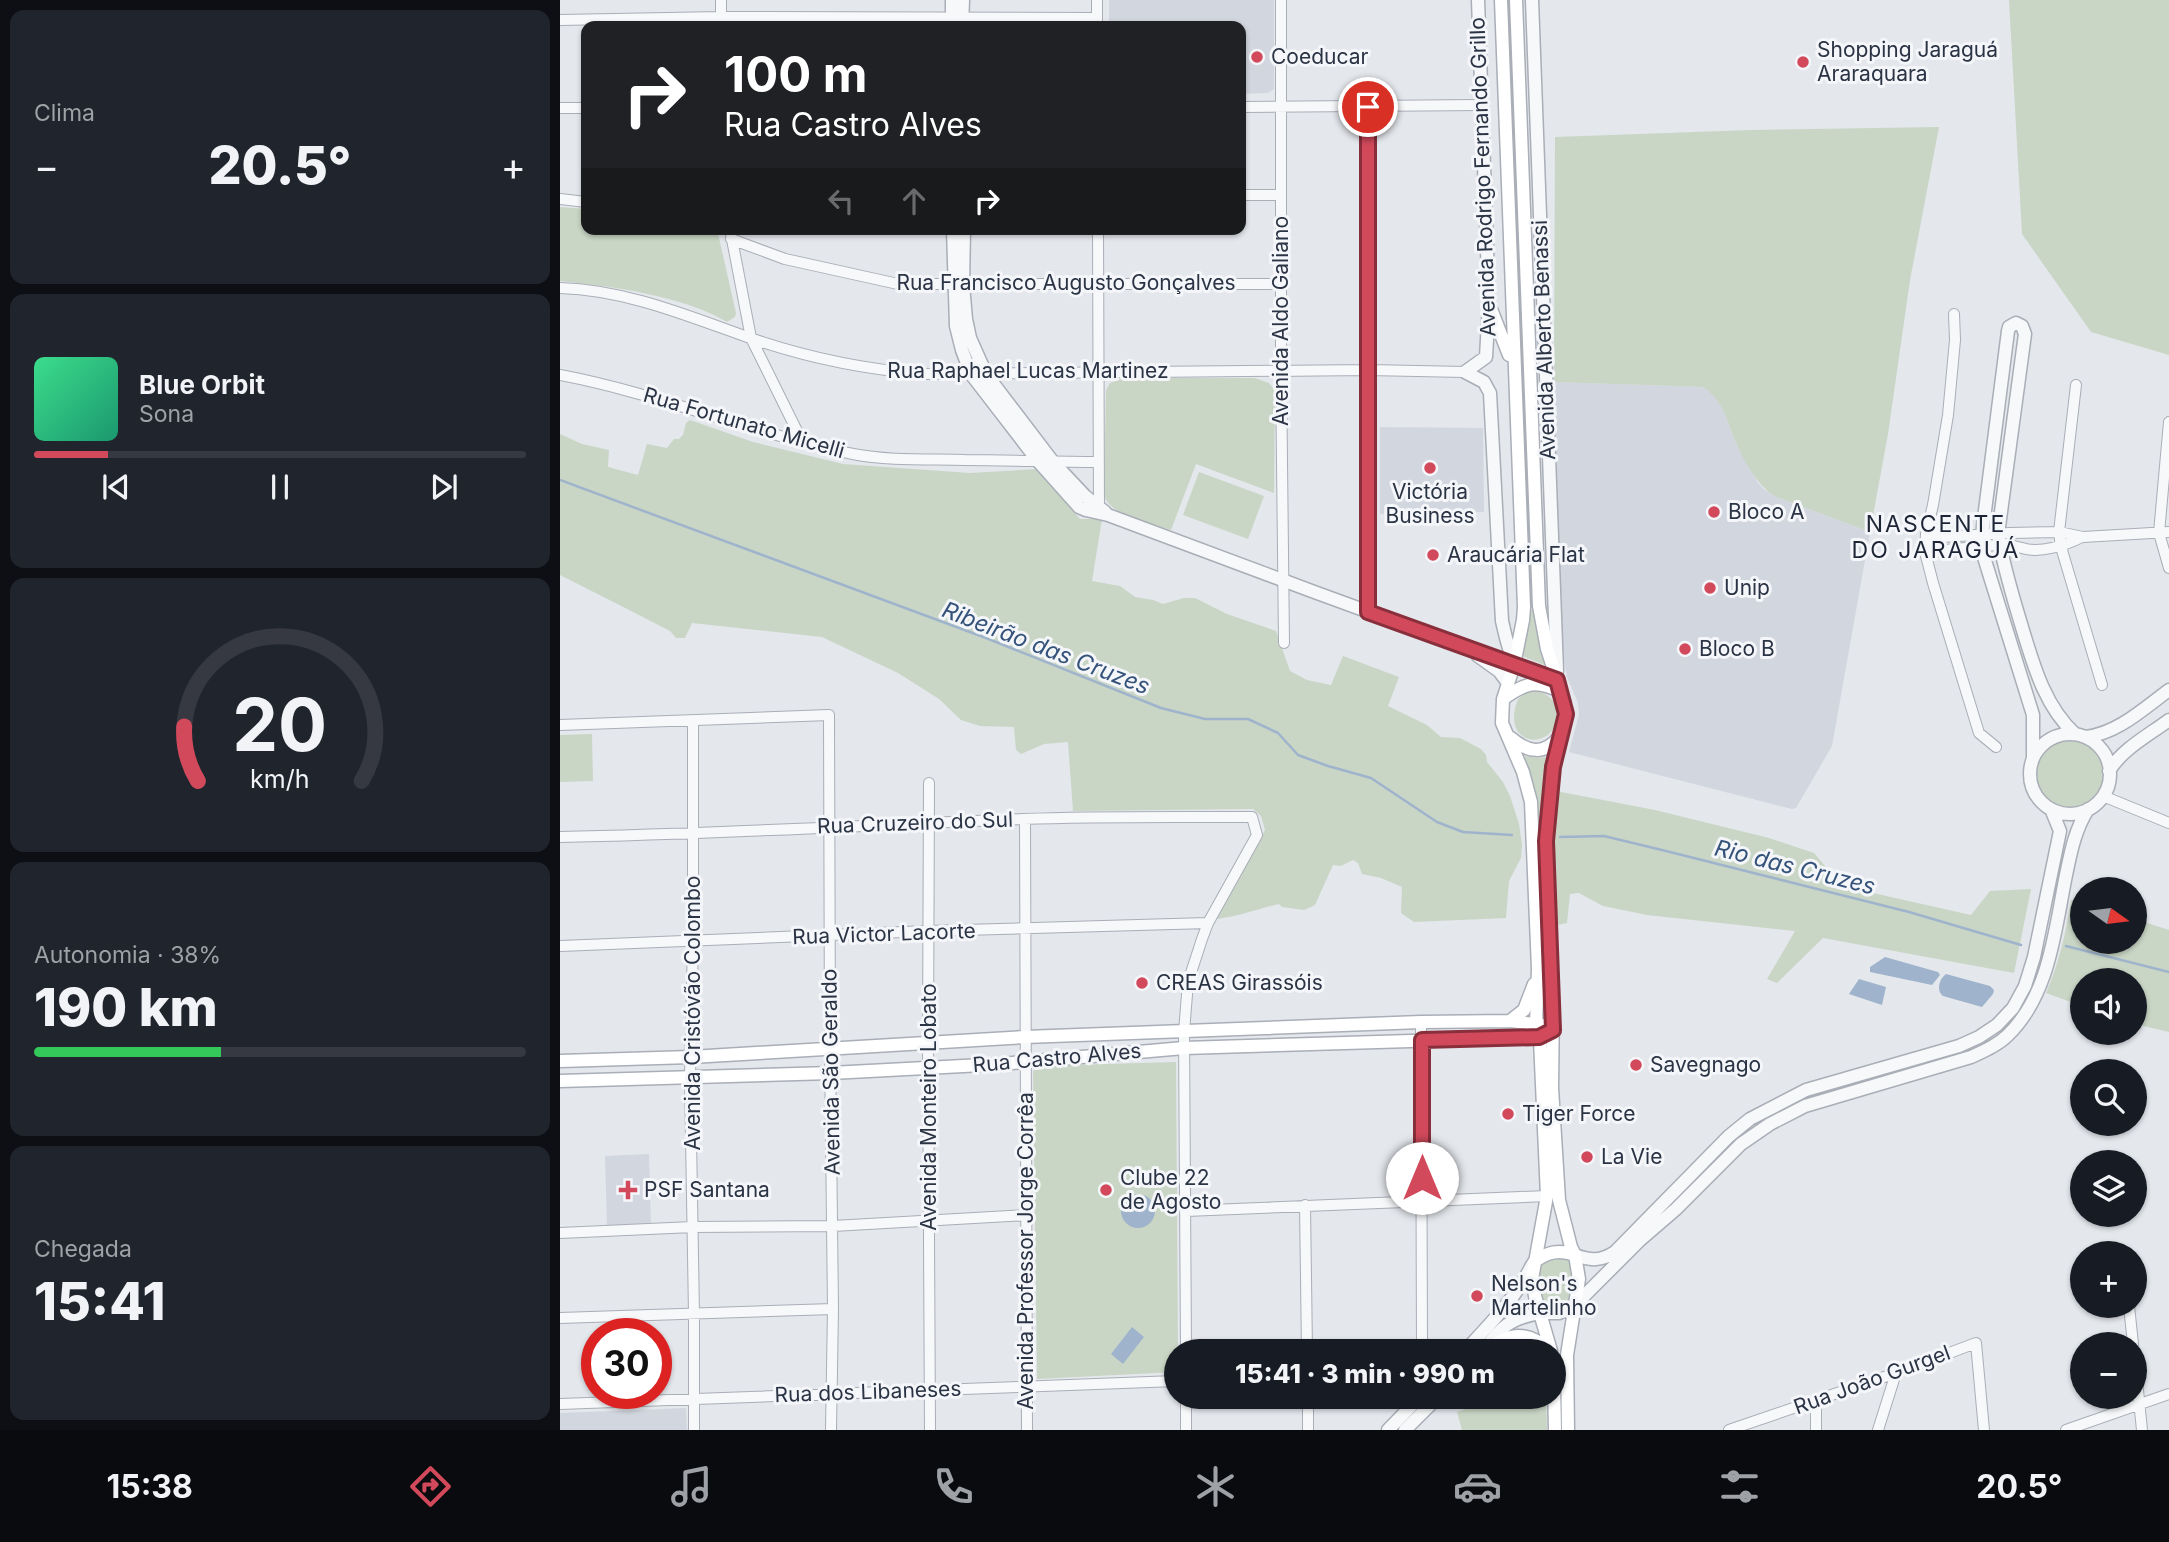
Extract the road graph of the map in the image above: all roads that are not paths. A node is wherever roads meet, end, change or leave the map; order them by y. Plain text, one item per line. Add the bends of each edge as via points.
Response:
1 (721, 0) edge
2 (952, 0) edge
3 (963, 0) edge
4 (1097, 0) edge
5 (1281, 0) edge
6 (1478, 0) edge
7 (1500, 0) edge
8 (1516, 0) edge
9 (1532, 0) edge
10 (560, 20) edge
11 (640, 21) edge
12 (721, 21) edge
13 (957, 21) edge
14 (957, 21) edge
15 (1097, 21) edge
16 (1481, 105) junction
17 (1246, 107) edge
18 (1282, 107) junction
19 (1368, 107) junction
20 (560, 108) edge
21 (581, 108) edge
22 (1246, 195) edge
23 (1281, 195) junction
24 (560, 199) edge
25 (581, 201) edge
26 (731, 235) edge
27 (733, 235) edge
28 (954, 235) edge
29 (963, 235) edge
30 (1098, 235) edge
31 (1282, 284) junction
32 (958, 285) junction
33 (1097, 285) junction
34 (560, 288) edge
35 (1489, 304) junction
36 (1954, 313) dead end
37 (751, 338) junction
38 (1513, 365) junction
39 (1369, 370) junction
40 (1281, 371) junction
41 (1465, 372) junction
42 (1098, 373) junction
43 (971, 374) junction
44 (986, 374) junction
45 (560, 375) edge
46 (2076, 385) dead end
47 (2169, 422) edge
48 (802, 441) junction
49 (1038, 461) junction
50 (1053, 462) junction
51 (1098, 462) junction
52 (1102, 511) junction
53 (2059, 532) junction
54 (2164, 533) edge
55 (1931, 534) junction
56 (2083, 537) junction
57 (1981, 539) junction
58 (1998, 539) junction
59 (2057, 547) junction
60 (1925, 552) junction
61 (2169, 568) edge
62 (1283, 580) junction
63 (1368, 612) junction
64 (1284, 643) dead end
65 (1463, 646) junction
66 (1514, 664) junction
67 (1508, 683) junction
68 (2102, 685) dead end
69 (1559, 686) junction
70 (2169, 690) edge
71 (1503, 699) junction
72 (2169, 720) edge
73 (693, 721) junction
74 (560, 725) edge
75 (1505, 733) junction
76 (2080, 736) junction
77 (1559, 737) junction
78 (1996, 747) dead end
79 (2033, 759) junction
80 (2109, 771) junction
81 (929, 783) dead end
82 (2103, 796) junction
83 (2051, 809) junction
84 (2088, 809) junction
85 (1025, 819) junction
86 (2169, 823) edge
87 (930, 824) junction
88 (829, 826) junction
89 (693, 834) junction
90 (560, 837) edge
91 (1208, 923) junction
92 (1026, 928) junction
93 (928, 931) junction
94 (830, 936) junction
95 (693, 941) junction
96 (560, 946) edge
97 (1538, 972) junction
98 (1461, 1021) junction
99 (1510, 1021) junction
100 (1421, 1022) junction
101 (1553, 1029) junction
102 (1538, 1031) junction
103 (1184, 1032) junction
104 (1025, 1037) junction
105 (1462, 1039) junction
106 (1422, 1040) junction
107 (928, 1043) junction
108 (1184, 1048) junction
109 (830, 1049) junction
110 (691, 1057) junction
111 (560, 1061) edge
112 (1025, 1061) junction
113 (929, 1068) junction
114 (831, 1073) junction
115 (690, 1078) junction
116 (560, 1081) edge
117 (1547, 1196) junction
118 (1422, 1203) junction
119 (1305, 1205) junction
120 (1186, 1211) junction
121 (1027, 1215) junction
122 (930, 1219) junction
123 (833, 1226) junction
124 (693, 1227) junction
125 (560, 1233) edge
126 (1575, 1255) junction
127 (1534, 1262) junction
128 (1576, 1304) junction
129 (833, 1309) junction
130 (1541, 1313) junction
131 (694, 1314) junction
132 (560, 1318) edge
133 (1186, 1339) edge
134 (1307, 1339) edge
135 (1422, 1339) edge
136 (1476, 1339) edge
137 (1494, 1339) edge
138 (1502, 1339) edge
139 (1529, 1339) edge
140 (1548, 1339) edge
141 (1896, 1373) junction
142 (1164, 1381) edge
143 (1027, 1386) junction
144 (931, 1390) junction
145 (832, 1393) junction
146 (2169, 1394) edge
147 (694, 1398) junction
148 (1816, 1400) junction
149 (2147, 1402) edge
150 (560, 1404) edge
151 (1186, 1409) edge
152 (1308, 1409) edge
153 (1408, 1409) edge
154 (1426, 1409) edge
155 (1555, 1409) edge
156 (2128, 1409) edge
157 (2140, 1409) edge
158 (694, 1430) edge
159 (831, 1430) edge
160 (930, 1430) edge
161 (1027, 1430) edge
162 (1186, 1430) edge
163 (1308, 1430) edge
164 (1388, 1430) edge
165 (1405, 1430) edge
166 (1555, 1430) edge
167 (1568, 1430) edge
168 (1729, 1430) edge
169 (1816, 1430) edge
170 (1878, 1430) edge
171 (1984, 1430) edge
172 (2066, 1430) edge
173 (2142, 1430) edge

1 - 12 street
2 - 13 street
3 - 14 street
4 - 15 street
5 - 18 street, Avenida Aldo Galiano
6 - 16 street, Avenida Rodrigo Fernando Grillo
7 - 38 main road
8 - 69 main road via 1539,606
9 - 69 street, Avenida Alberto Benassi
10 - 11 street
16 - 19 street
16 - 35 street, Avenida Rodrigo Fernando Grillo
17 - 18 street
18 - 19 street
18 - 23 street, Avenida Aldo Galiano
19 - 39 street
20 - 21 street
22 - 23 street
23 - 31 street, Avenida Aldo Galiano
24 - 25 street
26 - 37 street
27 - 32 street, Rua Francisco Augusto Gonçalves via 785,260 841,273 898,284
28 - 32 street
29 - 32 street
30 - 33 street
31 - 33 street, Rua Francisco Augusto Gonçalves
31 - 40 street, Avenida Aldo Galiano
32 - 33 street, Rua Francisco Augusto Gonçalves
32 - 43 street via 956,326
32 - 44 street via 970,338
33 - 42 street
34 - 37 street, Rua Raphael Lucas Martinez via 644,300
35 - 38 main road
35 - 41 street, Avenida Rodrigo Fernando Grillo via 1486,357
36 - 55 street via 1948,415
37 - 43 street, Rua Raphael Lucas Martinez via 868,369
37 - 48 street
38 - 66 main road via 1524,607
39 - 40 street, Rua Raphael Lucas Martinez
39 - 41 street, Rua Raphael Lucas Martinez
39 - 63 street
40 - 42 street, Rua Raphael Lucas Martinez
40 - 62 street, Avenida Aldo Galiano
41 - 66 street via 1484,382 1490,393 1502,621
42 - 44 street, Rua Raphael Lucas Martinez
42 - 51 street
43 - 44 street, Rua Raphael Lucas Martinez
43 - 49 street
44 - 50 street
45 - 48 street, Rua Fortunato Micelli via 645,394
46 - 53 street
47 - 54 street
48 - 49 street, Rua Fortunato Micelli via 901,459
49 - 50 street, Rua Fortunato Micelli
49 - 52 street via 1079,507
50 - 51 street, Rua Fortunato Micelli
50 - 52 street
51 - 52 street
52 - 62 street
53 - 56 street
53 - 58 street
53 - 59 street
54 - 56 street
54 - 61 street
55 - 57 street via 1971,529
55 - 60 street
56 - 59 street
57 - 58 street
57 - 58 street via 2008,331 2015,323 2025,334
57 - 60 street
57 - 79 street via 2033,715
58 - 59 street via 2021,548
58 - 76 street via 2038,680 2064,725
59 - 68 street
60 - 78 street via 1979,733
62 - 63 street
62 - 64 street, Avenida Aldo Galiano
63 - 65 street
65 - 66 street
65 - 67 street via 1499,671
66 - 67 main road
66 - 69 main road
67 - 71 main road
69 - 71 main road via 1528,684
69 - 77 main road via 1566,714
70 - 76 street via 2116,729 2100,736
71 - 75 main road
72 - 80 street via 2134,744
73 - 74 street
73 - 88 street, Avenida São Geraldo via 829,715
73 - 89 street, Avenida Cristóvão Colombo
75 - 77 main road via 1521,748 1535,750 1553,745
75 - 97 main road via 1524,772 1531,802
76 - 79 street via 2050,739
76 - 80 street via 2102,751
77 - 101 main road via 1546,841
79 - 83 street via 2031,784
80 - 82 street
81 - 87 street, Avenida Monteiro Lobato
82 - 84 street
82 - 86 street
83 - 84 street via 2063,813
83 - 126 street via 2060,831 2034,957 2025,986 1997,1025 1959,1045 1807,1090 1754,1116 1615,1252 1597,1260
84 - 128 street via 2072,844 2040,985 2008,1035 1971,1057 1805,1106 1770,1124 1741,1144
85 - 87 street, Rua Cruzeiro do Sul
85 - 91 street, Rua Cruzeiro do Sul via 1252,817 1257,835
85 - 92 street, Avenida Professor Jorge Corrêa
87 - 88 street, Rua Cruzeiro do Sul
87 - 93 street, Avenida Monteiro Lobato
88 - 89 street, Rua Cruzeiro do Sul
88 - 94 street, Avenida São Geraldo
89 - 90 street, Rua Cruzeiro do Sul
89 - 95 street, Avenida Cristóvão Colombo
91 - 92 street, Rua Victor Lacorte
91 - 103 street via 1188,982
92 - 93 street, Rua Victor Lacorte
92 - 104 street, Avenida Professor Jorge Corrêa
93 - 94 street, Rua Victor Lacorte
93 - 107 street, Avenida Monteiro Lobato
94 - 95 street, Rua Victor Lacorte
94 - 109 street, Avenida São Geraldo
95 - 96 street, Rua Victor Lacorte
95 - 110 street, Avenida Cristóvão Colombo
97 - 99 main road via 1524,1010
97 - 102 main road
98 - 99 main road, Rua Castro Alves
98 - 100 main road, Rua Castro Alves
98 - 105 main road
99 - 102 main road, Rua Castro Alves
100 - 103 main road, Rua Castro Alves
100 - 106 street
101 - 102 main road, Rua Castro Alves
101 - 126 main road via 1559,1200
102 - 105 main road, Rua Castro Alves
102 - 117 main road
103 - 104 main road, Rua Castro Alves
103 - 108 street
104 - 107 main road, Rua Castro Alves
104 - 112 street, Avenida Professor Jorge Corrêa
105 - 106 main road, Rua Castro Alves
106 - 108 main road, Rua Castro Alves
106 - 118 street
107 - 109 main road, Rua Castro Alves
107 - 113 street, Avenida Monteiro Lobato
108 - 112 main road, Rua Castro Alves
108 - 120 street
109 - 110 main road, Rua Castro Alves
109 - 114 street, Avenida São Geraldo
110 - 111 main road, Rua Castro Alves
110 - 115 street, Avenida Cristóvão Colombo
112 - 113 main road, Rua Castro Alves
112 - 121 street, Avenida Professor Jorge Corrêa
113 - 114 main road, Rua Castro Alves
113 - 122 street, Avenida Monteiro Lobato
114 - 115 main road, Rua Castro Alves
114 - 123 street, Avenida São Geraldo
115 - 116 main road, Rua Castro Alves
115 - 124 street, Avenida Cristóvão Colombo
117 - 118 street
117 - 127 main road
118 - 119 street
118 - 135 street
119 - 120 street
119 - 134 street
120 - 133 street
121 - 122 street
121 - 143 street, Avenida Professor Jorge Corrêa
122 - 123 street
122 - 144 street, Avenida Monteiro Lobato
123 - 124 street
123 - 129 street, Avenida São Geraldo
124 - 125 street
124 - 131 street, Avenida Cristóvão Colombo
126 - 127 main road via 1558,1251
126 - 128 main road via 1579,1279
127 - 130 main road via 1532,1279
127 - 136 street via 1524,1282
128 - 130 main road via 1559,1313
128 - 167 main road via 1567,1355
129 - 131 street
129 - 145 street, Avenida São Geraldo
130 - 137 street via 1519,1317
130 - 140 main road
131 - 132 street
131 - 147 street, Avenida Cristóvão Colombo
138 - 139 main road
141 - 148 street, Rua João Gurgel
141 - 170 street
141 - 171 street, Rua João Gurgel via 1976,1343
142 - 143 street, Rua dos Libaneses
143 - 144 street, Rua dos Libaneses
143 - 161 street, Avenida Professor Jorge Corrêa
144 - 145 street, Rua dos Libaneses
144 - 160 street, Avenida Monteiro Lobato
145 - 147 street, Rua dos Libaneses
145 - 159 street, Avenida São Geraldo
146 - 149 street
147 - 150 street, Rua dos Libaneses
147 - 158 street, Avenida Cristóvão Colombo
148 - 168 street, Rua João Gurgel
148 - 169 street
151 - 162 street
152 - 163 street
153 - 164 street
154 - 165 street
155 - 166 main road
156 - 172 street
157 - 173 street

